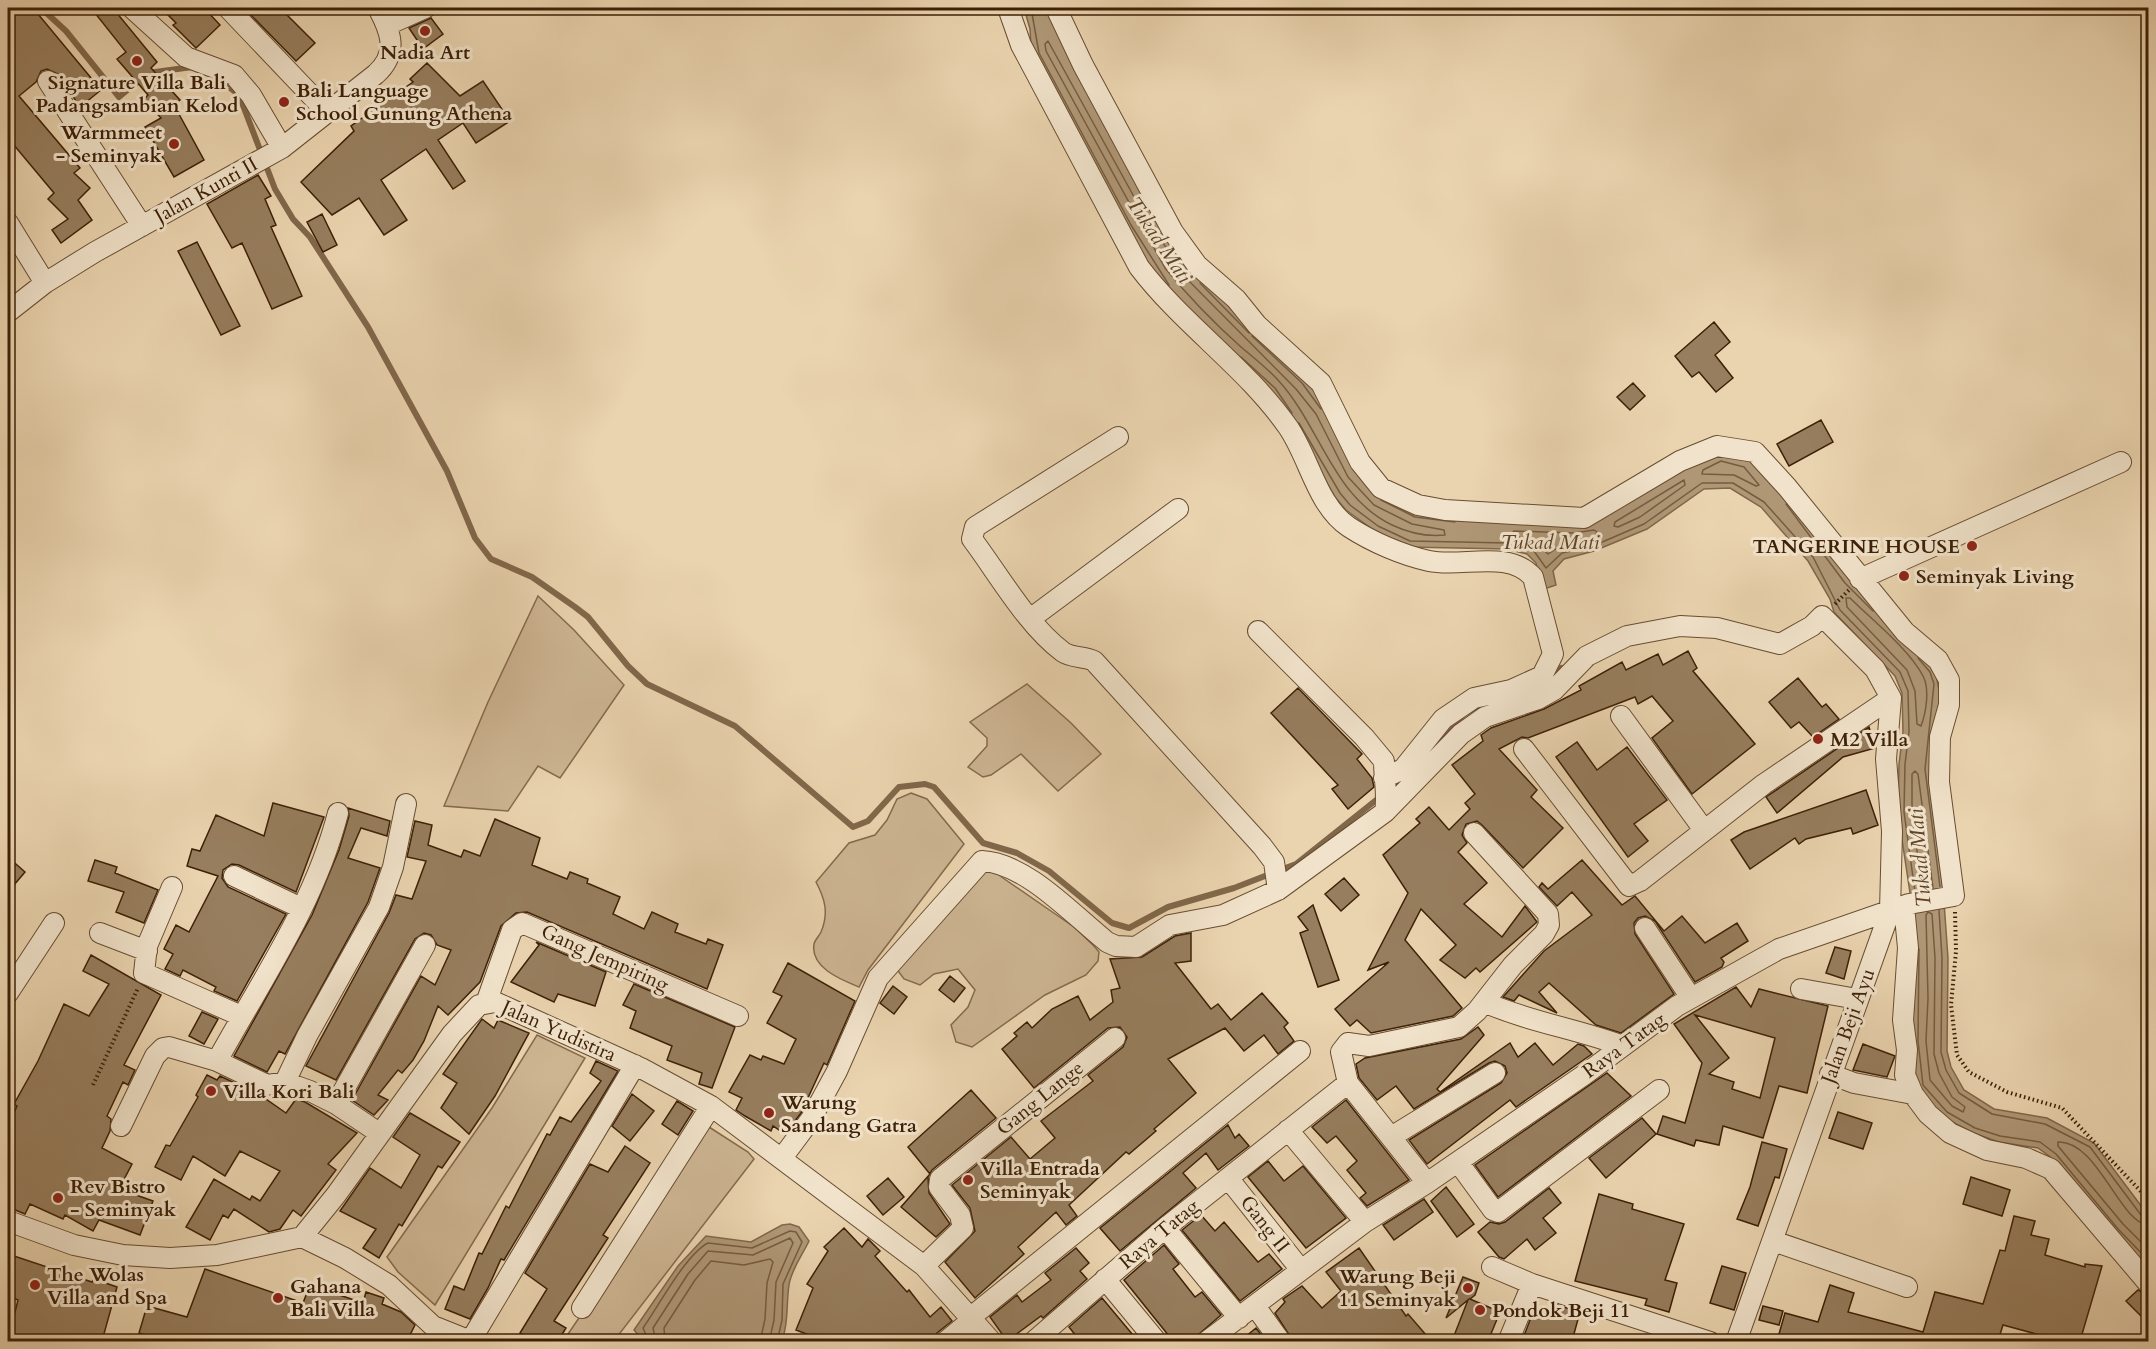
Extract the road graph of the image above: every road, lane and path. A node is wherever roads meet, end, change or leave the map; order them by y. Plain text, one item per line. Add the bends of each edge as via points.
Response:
1 (132, 8) edge
2 (228, 8) edge
3 (378, 8) edge
4 (425, 8) edge
5 (1008, 8) edge
6 (1056, 8) edge
7 (387, 25) junction
8 (48, 81) dead end
9 (327, 112) junction
10 (282, 148) junction
11 (8, 223) edge
12 (142, 226) junction
13 (45, 283) junction
14 (8, 312) edge
15 (1118, 437) dead end
16 (2121, 462) dead end
17 (1178, 509) dead end
18 (1858, 581) junction
19 (1827, 611) dead end
20 (1030, 619) junction
21 (1257, 631) dead end
22 (1891, 698) junction
23 (1621, 716) dead end
24 (1524, 749) dead end
25 (1385, 793) junction
26 (406, 804) dead end
27 (338, 813) dead end
28 (1704, 831) junction
29 (1474, 833) dead end
30 (234, 876) dead end
31 (1277, 876) junction
32 (172, 887) dead end
33 (1952, 897) junction
34 (1901, 907) junction
35 (301, 908) junction
36 (54, 923) dead end
37 (1645, 928) dead end
38 (100, 933) dead end
39 (425, 945) dead end
40 (147, 951) junction
41 (144, 973) junction
42 (1801, 989) dead end
43 (8, 993) edge
44 (1691, 998) junction
45 (1857, 999) junction
46 (1484, 1002) junction
47 (486, 1004) junction
48 (241, 1016) junction
49 (738, 1016) dead end
50 (1115, 1038) dead end
51 (1623, 1046) junction
52 (1300, 1051) dead end
53 (217, 1061) junction
54 (635, 1065) junction
55 (1494, 1073) dead end
56 (1830, 1074) junction
57 (285, 1082) junction
58 (1348, 1083) junction
59 (93, 1085) dead end
60 (1659, 1090) dead end
61 (1913, 1095) junction
62 (336, 1104) junction
63 (711, 1106) junction
64 (122, 1126) dead end
65 (1288, 1130) junction
66 (379, 1133) junction
67 (1391, 1137) junction
68 (782, 1158) junction
69 (1458, 1162) junction
70 (1228, 1178) junction
71 (1427, 1183) junction
72 (2148, 1199) edge
73 (8, 1221) edge
74 (1365, 1222) junction
75 (1165, 1228) junction
76 (302, 1237) junction
77 (1773, 1242) junction
78 (924, 1266) junction
79 (1492, 1267) dead end
80 (1301, 1270) junction
81 (1106, 1279) junction
82 (2148, 1283) edge
83 (1532, 1284) junction
84 (1907, 1287) dead end
85 (582, 1308) dead end
86 (1247, 1312) junction
87 (972, 1318) junction
88 (1053, 1335) edge
89 (472, 1341) edge
90 (945, 1341) edge
91 (992, 1341) edge
92 (1032, 1341) edge
93 (1157, 1341) edge
94 (1206, 1341) edge
95 (1281, 1341) edge
96 (1508, 1341) edge
97 (1710, 1341) edge
98 (1736, 1341) edge

1 - 10 street via 180,53 234,75 251,95
2 - 9 street
3 - 7 street
4 - 7 street
5 - 25 street via 1021,45 1139,267 1164,299 1267,399 1290,429 1326,502 1347,526 1392,549 1428,561 1502,561 1525,568 1533,577 1553,654 1542,676 1511,690 1474,698 1443,719
6 - 18 street via 1173,232 1197,265 1321,383 1360,462 1381,488 1418,505 1445,510 1584,518 1680,461 1717,446 1755,452 1787,486
7 - 9 street, Jalan Kunti II via 392,52 383,67
8 - 12 street
9 - 10 street, Jalan Kunti II
10 - 12 street, Jalan Kunti II
11 - 13 street
12 - 13 street, Jalan Kunti II
13 - 14 street, Jalan Kunti II
15 - 20 street via 975,527 972,539
16 - 18 street
17 - 20 street
18 - 19 path
18 - 33 street via 1905,632 1938,660 1949,680 1949,705 1940,736 1939,782
20 - 31 street via 1065,654 1094,661
21 - 25 street via 1384,761
22 - 25 street via 1875,669 1822,616 1780,644 1717,628 1680,626 1652,630 1627,636 1587,656 1554,690 1538,699 1485,717
22 - 28 street via 1764,784
22 - 34 street, Jalan Beji Ayu via 1886,759
23 - 28 street
24 - 28 street via 1629,886
25 - 31 street
26 - 57 street via 380,907
27 - 35 street via 328,850
29 - 46 street via 1550,919 1544,934
30 - 35 street
31 - 68 street via 1223,915 1170,925 1136,947 1125,947 1107,942 1018,871 982,861 878,978 837,1071 811,1119
32 - 40 street
33 - 34 street, Raya Tatag
33 - 72 path via 1956,951 1952,1005 1957,1055 1968,1072 2007,1092 2062,1108
34 - 44 street, Raya Tatag via 1779,949
34 - 45 street, Jalan Beji Ayu
34 - 61 street via 1908,948 1903,1020 1905,1075
35 - 48 street
36 - 43 street
37 - 44 street
38 - 40 street
39 - 62 street
40 - 41 street
41 - 48 street
41 - 59 path
42 - 45 street
44 - 51 street, Raya Tatag
45 - 56 street, Jalan Beji Ayu
46 - 51 street
46 - 58 street via 1459,1027 1369,1046 1348,1043 1341,1052
47 - 49 street, Gang Jempiring via 513,930 522,923
47 - 54 street, Jalan Yudistira via 504,1005
47 - 66 street, Jalan Yudistira via 471,1011
48 - 53 street
50 - 78 street, Gang Lange via 942,1176 939,1187 960,1215 963,1228
51 - 69 street, Raya Tatag
52 - 87 street
53 - 57 street via 267,1085
53 - 64 street via 163,1048 155,1056
54 - 63 street, Jalan Yudistira
54 - 89 street
55 - 67 street
56 - 61 street
56 - 77 street, Jalan Beji Ayu
57 - 62 street
58 - 65 street, Raya Tatag
58 - 67 street
60 - 69 street via 1498,1212 1492,1210
61 - 82 street via 1950,1133 1987,1150 2026,1158 2051,1169
62 - 66 street
63 - 68 street, Jalan Yudistira
63 - 85 street
65 - 70 street, Raya Tatag
65 - 74 street
66 - 76 street, Jalan Yudistira
67 - 71 street
68 - 78 street, Jalan Yudistira
69 - 71 street, Raya Tatag
70 - 75 street, Raya Tatag
70 - 80 street, Gang II
71 - 74 street, Raya Tatag
73 - 76 street via 74,1245 123,1255 170,1258 217,1255
74 - 80 street, Raya Tatag
75 - 81 street, Raya Tatag
75 - 86 street
76 - 89 street via 389,1285 433,1326
77 - 84 street
77 - 98 street, Jalan Beji Ayu
78 - 87 street, Jalan Yudistira
79 - 83 street
80 - 86 street, Raya Tatag
81 - 88 street, Raya Tatag
81 - 93 street
83 - 96 street
83 - 97 street
86 - 94 street, Raya Tatag
86 - 95 street
87 - 90 street
87 - 91 street, Jalan Yudistira
88 - 92 street, Raya Tatag

